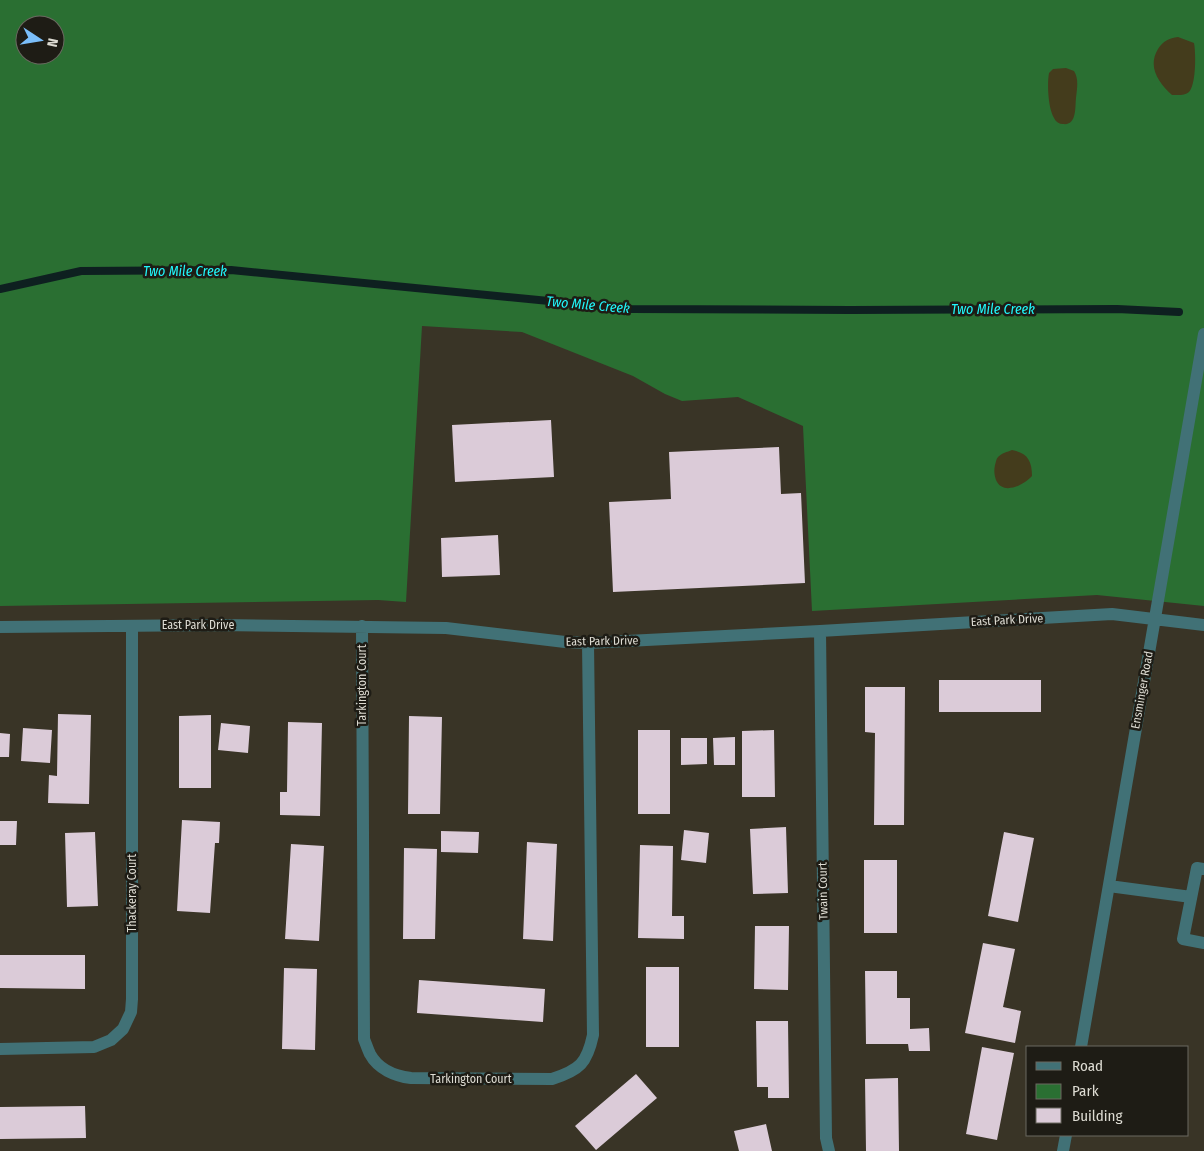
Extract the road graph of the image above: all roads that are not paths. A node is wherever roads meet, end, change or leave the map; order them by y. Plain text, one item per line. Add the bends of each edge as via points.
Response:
1 (1204, 334) edge
2 (1154, 619) junction
3 (1204, 625) edge
4 (132, 626) junction
5 (362, 626) junction
6 (0, 627) edge
7 (820, 631) junction
8 (588, 643) junction
9 (1204, 869) edge
10 (1108, 886) junction
11 (1191, 898) junction
12 (1204, 943) edge
13 (1081, 1046) edge
14 (0, 1048) edge
15 (1066, 1136) edge
16 (829, 1151) edge
17 (1064, 1151) edge

1 - 2 street, Ensminger Road
2 - 3 street, East Park Drive
2 - 7 street, East Park Drive via 1112,614
2 - 10 street, Ensminger Road
4 - 5 street, East Park Drive
4 - 6 street, East Park Drive
4 - 14 street, Thackeray Court via 131,1012 123,1029 111,1040 94,1047
5 - 8 street, East Park Drive via 446,628
5 - 8 street, Tarkington Court via 364,1039 371,1056 382,1068 399,1077 411,1078 552,1079 568,1074 589,1052 593,1035
7 - 8 street, East Park Drive
7 - 16 street, Twain Court via 826,1138
9 - 11 street via 1197,868
10 - 11 street
10 - 13 street, Ensminger Road
11 - 12 street via 1183,939
15 - 17 street

